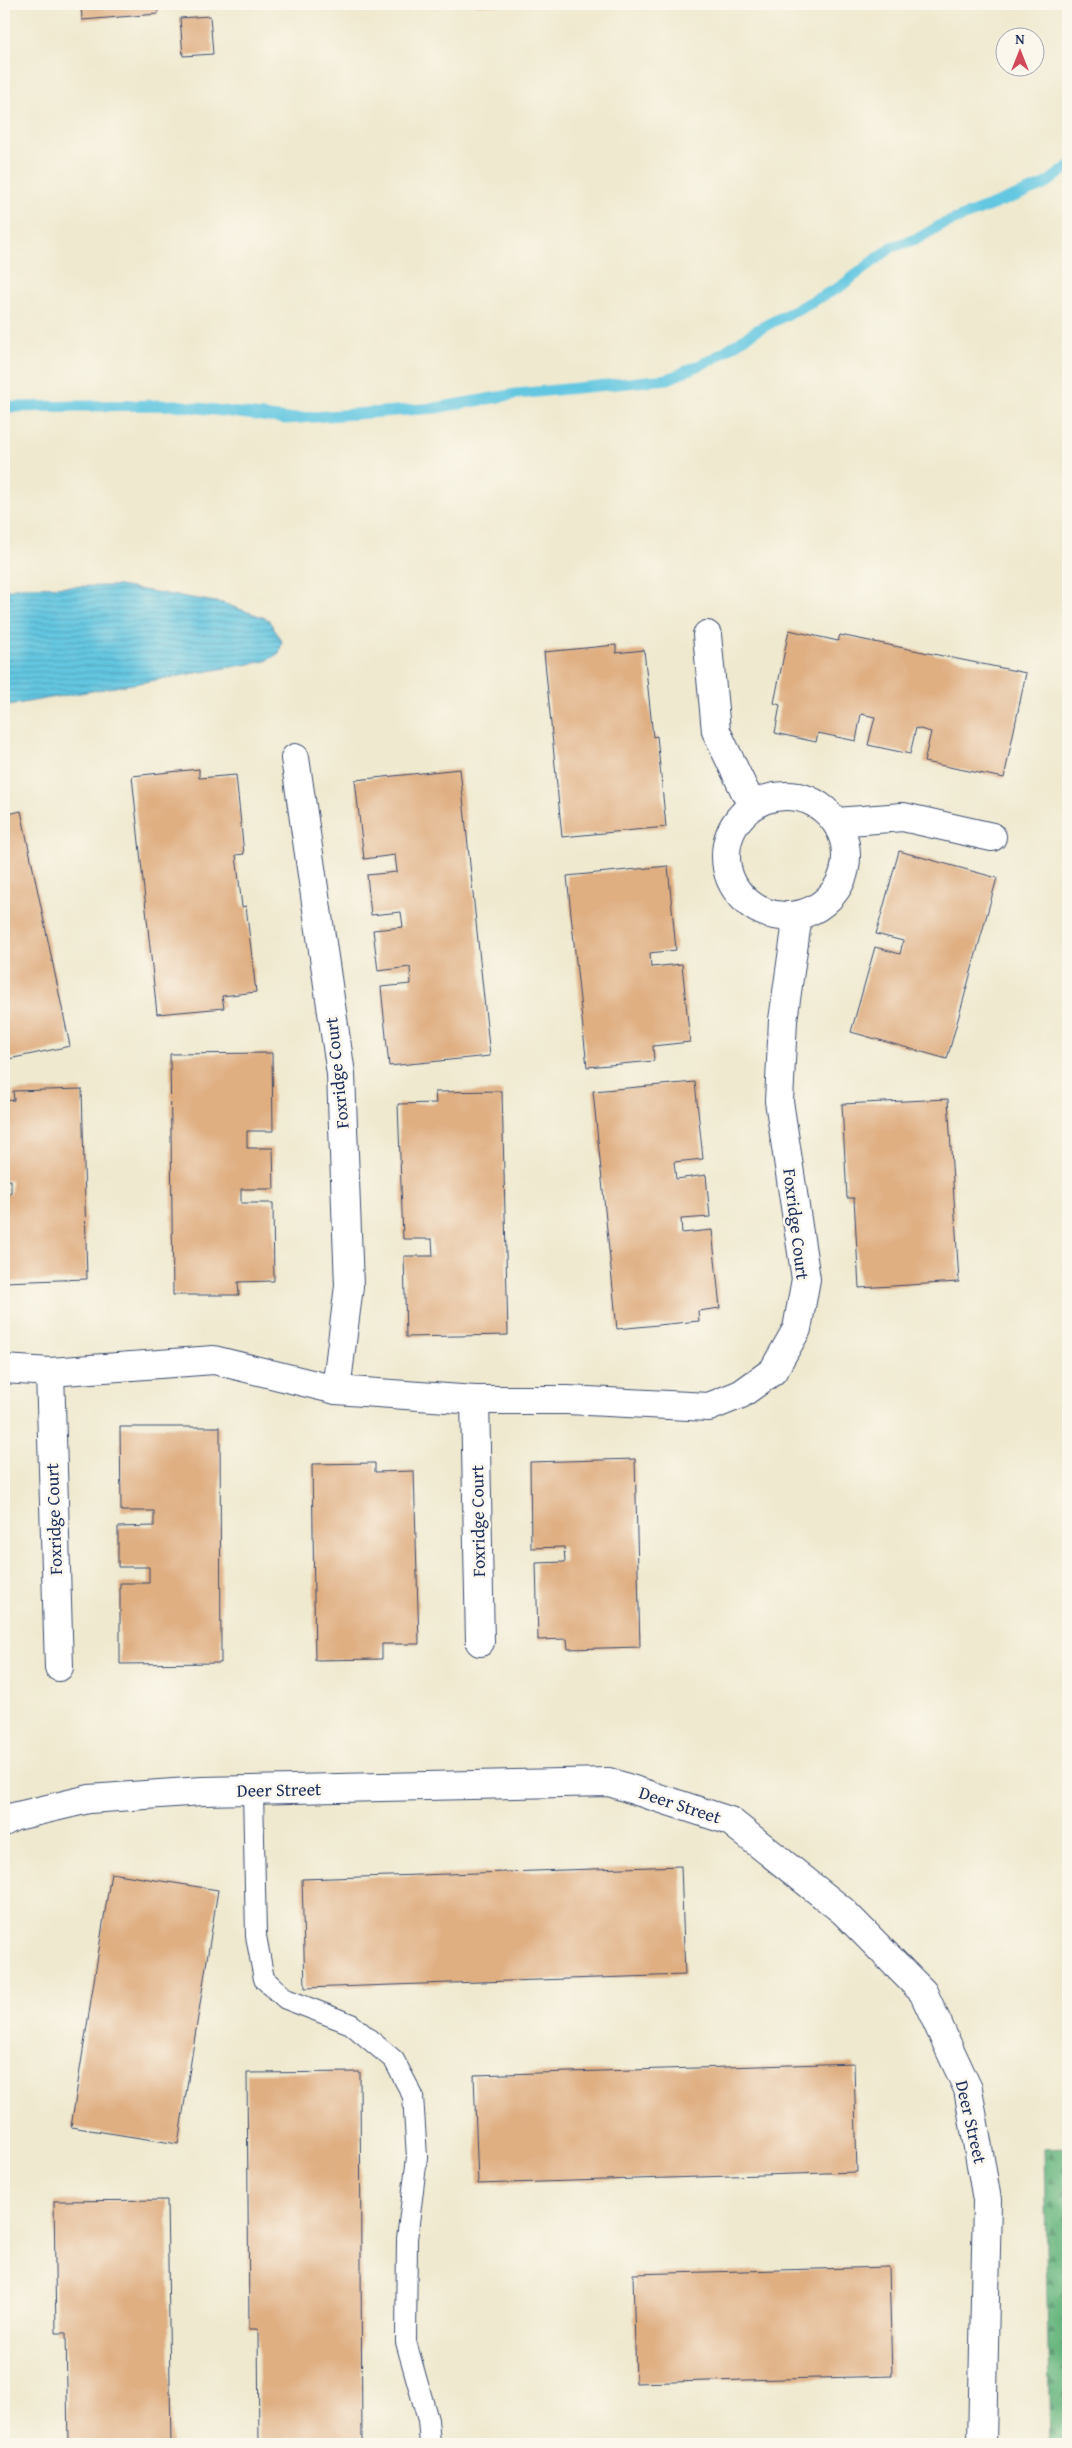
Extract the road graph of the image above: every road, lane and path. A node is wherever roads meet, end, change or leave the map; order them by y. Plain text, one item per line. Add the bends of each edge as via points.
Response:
1 (707, 635) dead end
2 (295, 758) dead end
3 (752, 806) junction
4 (836, 822) junction
5 (992, 837) dead end
6 (798, 915) junction
7 (4, 1370) edge
8 (50, 1372) junction
9 (336, 1390) junction
10 (475, 1400) junction
11 (480, 1642) dead end
12 (59, 1667) dead end
13 (253, 1790) junction
14 (4, 1822) edge
15 (430, 2444) edge
16 (982, 2444) edge

1 - 3 street via 716,731
2 - 9 street, Foxridge Court via 341,1074 349,1286
3 - 4 street via 788,796 822,808
3 - 6 street via 738,821 728,840 726,860 731,880 742,897 758,910
4 - 5 street via 904,817
4 - 6 street via 844,840 846,859 842,879 832,895 817,908
6 - 10 street, Foxridge Court via 783,1020 779,1101 806,1279 797,1329 773,1371 741,1394 709,1407 567,1400
7 - 8 street, Foxridge Court
8 - 9 street, Foxridge Court via 214,1360
8 - 12 street, Foxridge Court
9 - 10 street, Foxridge Court
10 - 11 street, Foxridge Court
13 - 14 street, Deer Street via 89,1799
13 - 15 lane via 256,1936 264,1979 286,2000 351,2024 394,2060 413,2096 417,2156 407,2239 406,2342 428,2420
13 - 16 street, Deer Street via 609,1782 730,1822 843,1911 923,1992 968,2089 988,2200

